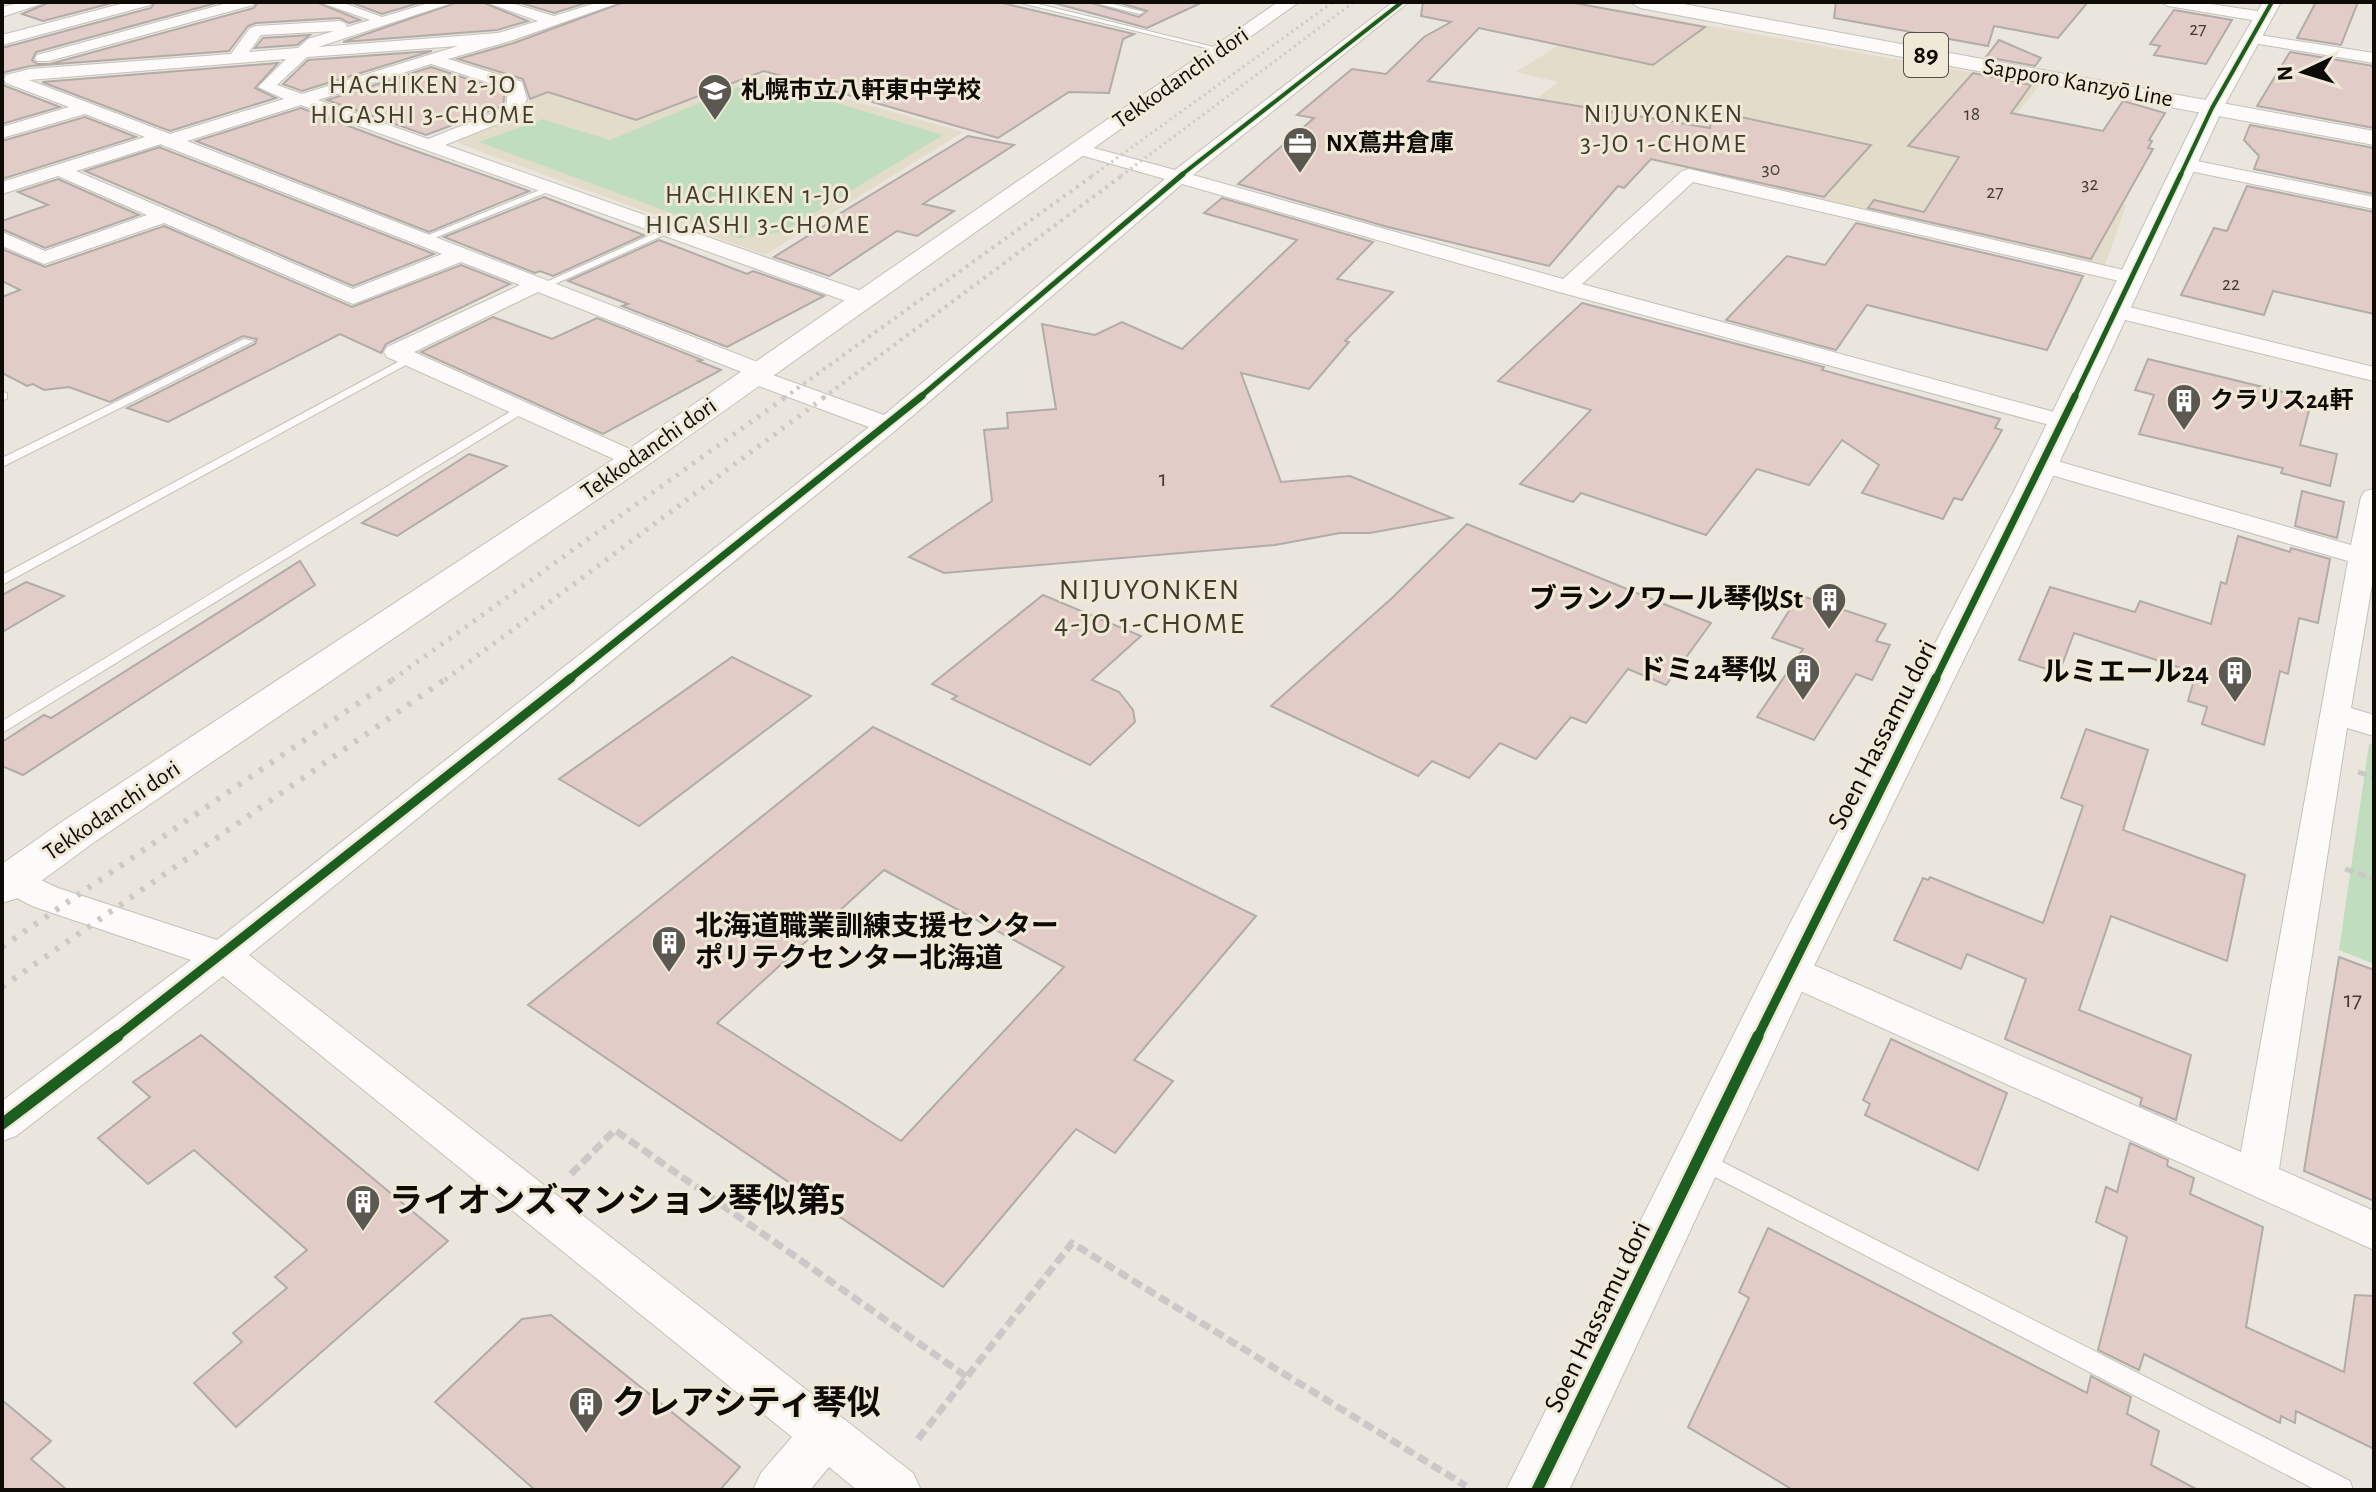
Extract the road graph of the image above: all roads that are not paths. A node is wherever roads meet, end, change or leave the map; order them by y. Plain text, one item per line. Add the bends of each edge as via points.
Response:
1 (40, 2) edge
2 (145, 2) edge
3 (248, 2) edge
4 (326, 2) edge
5 (448, 2) edge
6 (492, 2) edge
7 (614, 2) edge
8 (1021, 2) edge
9 (1095, 2) edge
10 (1290, 2) edge
11 (1402, 2) edge
12 (1640, 2) edge
13 (2168, 2) edge
14 (2268, 10) edge
15 (2, 12) edge
16 (1140, 12) dead end
17 (555, 21) junction
18 (378, 23) junction
19 (507, 37) junction
20 (2253, 39) junction
21 (2, 40) edge
22 (1222, 50) junction
23 (306, 52) junction
24 (237, 57) junction
25 (2374, 58) edge
26 (431, 59) junction
27 (12, 73) edge
28 (296, 100) junction
29 (85, 108) junction
30 (2212, 108) junction
31 (2, 133) edge
32 (2374, 138) edge
33 (164, 139) junction
34 (428, 145) junction
35 (1079, 149) junction
36 (2187, 165) junction
37 (59, 170) junction
38 (1180, 176) junction
39 (2, 188) edge
40 (550, 189) junction
41 (2374, 203) edge
42 (164, 216) junction
43 (668, 231) junction
44 (2, 238) edge
45 (421, 240) junction
46 (459, 255) junction
47 (538, 286) junction
48 (1567, 287) junction
49 (2124, 295) junction
50 (862, 299) junction
51 (248, 341) dead end
52 (409, 359) junction
53 (757, 374) junction
54 (2374, 374) edge
55 (521, 409) junction
56 (2064, 422) junction
57 (887, 425) junction
58 (634, 460) junction
59 (2, 463) edge
60 (2043, 465) junction
61 (2374, 497) edge
62 (2368, 559) edge
63 (2, 581) edge
64 (2334, 713) junction
65 (2374, 726) edge
66 (2, 728) edge
67 (5, 881) edge
68 (221, 957) junction
69 (1789, 970) junction
70 (2, 1124) edge
71 (1700, 1159) junction
72 (2257, 1179) junction
73 (2374, 1231) edge
74 (825, 1435) junction
75 (778, 1490) edge
76 (896, 1490) edge
77 (1537, 1490) edge
78 (2341, 1490) edge

1 - 15 street
2 - 21 street
3 - 27 street
4 - 18 street
5 - 18 street
6 - 17 street
7 - 17 street
8 - 22 lane
9 - 16 lane
10 - 22 street, Tekkodanchi dori
11 - 38 street
12 - 30 main road, Sapporo Kanzyō Line / 89
13 - 14 street
14 - 20 street, Soen Hassamu dori
17 - 19 street
18 - 23 street via 314,42
18 - 24 street via 256,31
19 - 23 street
19 - 26 street
20 - 25 street
20 - 30 street, Soen Hassamu dori
22 - 35 street, Tekkodanchi dori
23 - 24 street
23 - 28 street via 259,89
24 - 27 street
26 - 28 street
26 - 34 street via 516,86 518,99 514,111
27 - 29 street
28 - 33 street
28 - 34 street
29 - 31 street
29 - 33 street
30 - 32 main road, Sapporo Kanzyō Line / 89
30 - 36 street, Soen Hassamu dori
33 - 37 street
33 - 45 street
34 - 40 street
35 - 38 street
35 - 50 street, Tekkodanchi dori
36 - 41 street
36 - 49 street, Soen Hassamu dori
37 - 39 street
37 - 42 street
38 - 48 street
38 - 57 street
40 - 43 street
40 - 45 lane
42 - 44 street via 44,258
42 - 46 street via 353,297
43 - 47 lane
43 - 50 street
45 - 46 street
46 - 47 street
47 - 52 street via 395,352
47 - 53 street
48 - 49 street via 1689,175
48 - 56 street
49 - 54 street
49 - 56 street, Soen Hassamu dori
50 - 53 street, Tekkodanchi dori
51 - 59 lane
52 - 55 street
52 - 63 lane
53 - 57 street
53 - 58 street, Tekkodanchi dori
55 - 58 street
55 - 66 lane
56 - 60 street, Soen Hassamu dori
57 - 68 street
58 - 67 street, Tekkodanchi dori
60 - 62 street
60 - 69 street, Soen Hassamu dori
61 - 62 street
62 - 64 street
64 - 65 street
64 - 72 street
67 - 68 street
68 - 70 street
68 - 74 street via 245,970
69 - 71 street, Soen Hassamu dori
69 - 72 street
71 - 77 street, Soen Hassamu dori
71 - 78 lane
72 - 73 street
74 - 75 street
74 - 76 street

